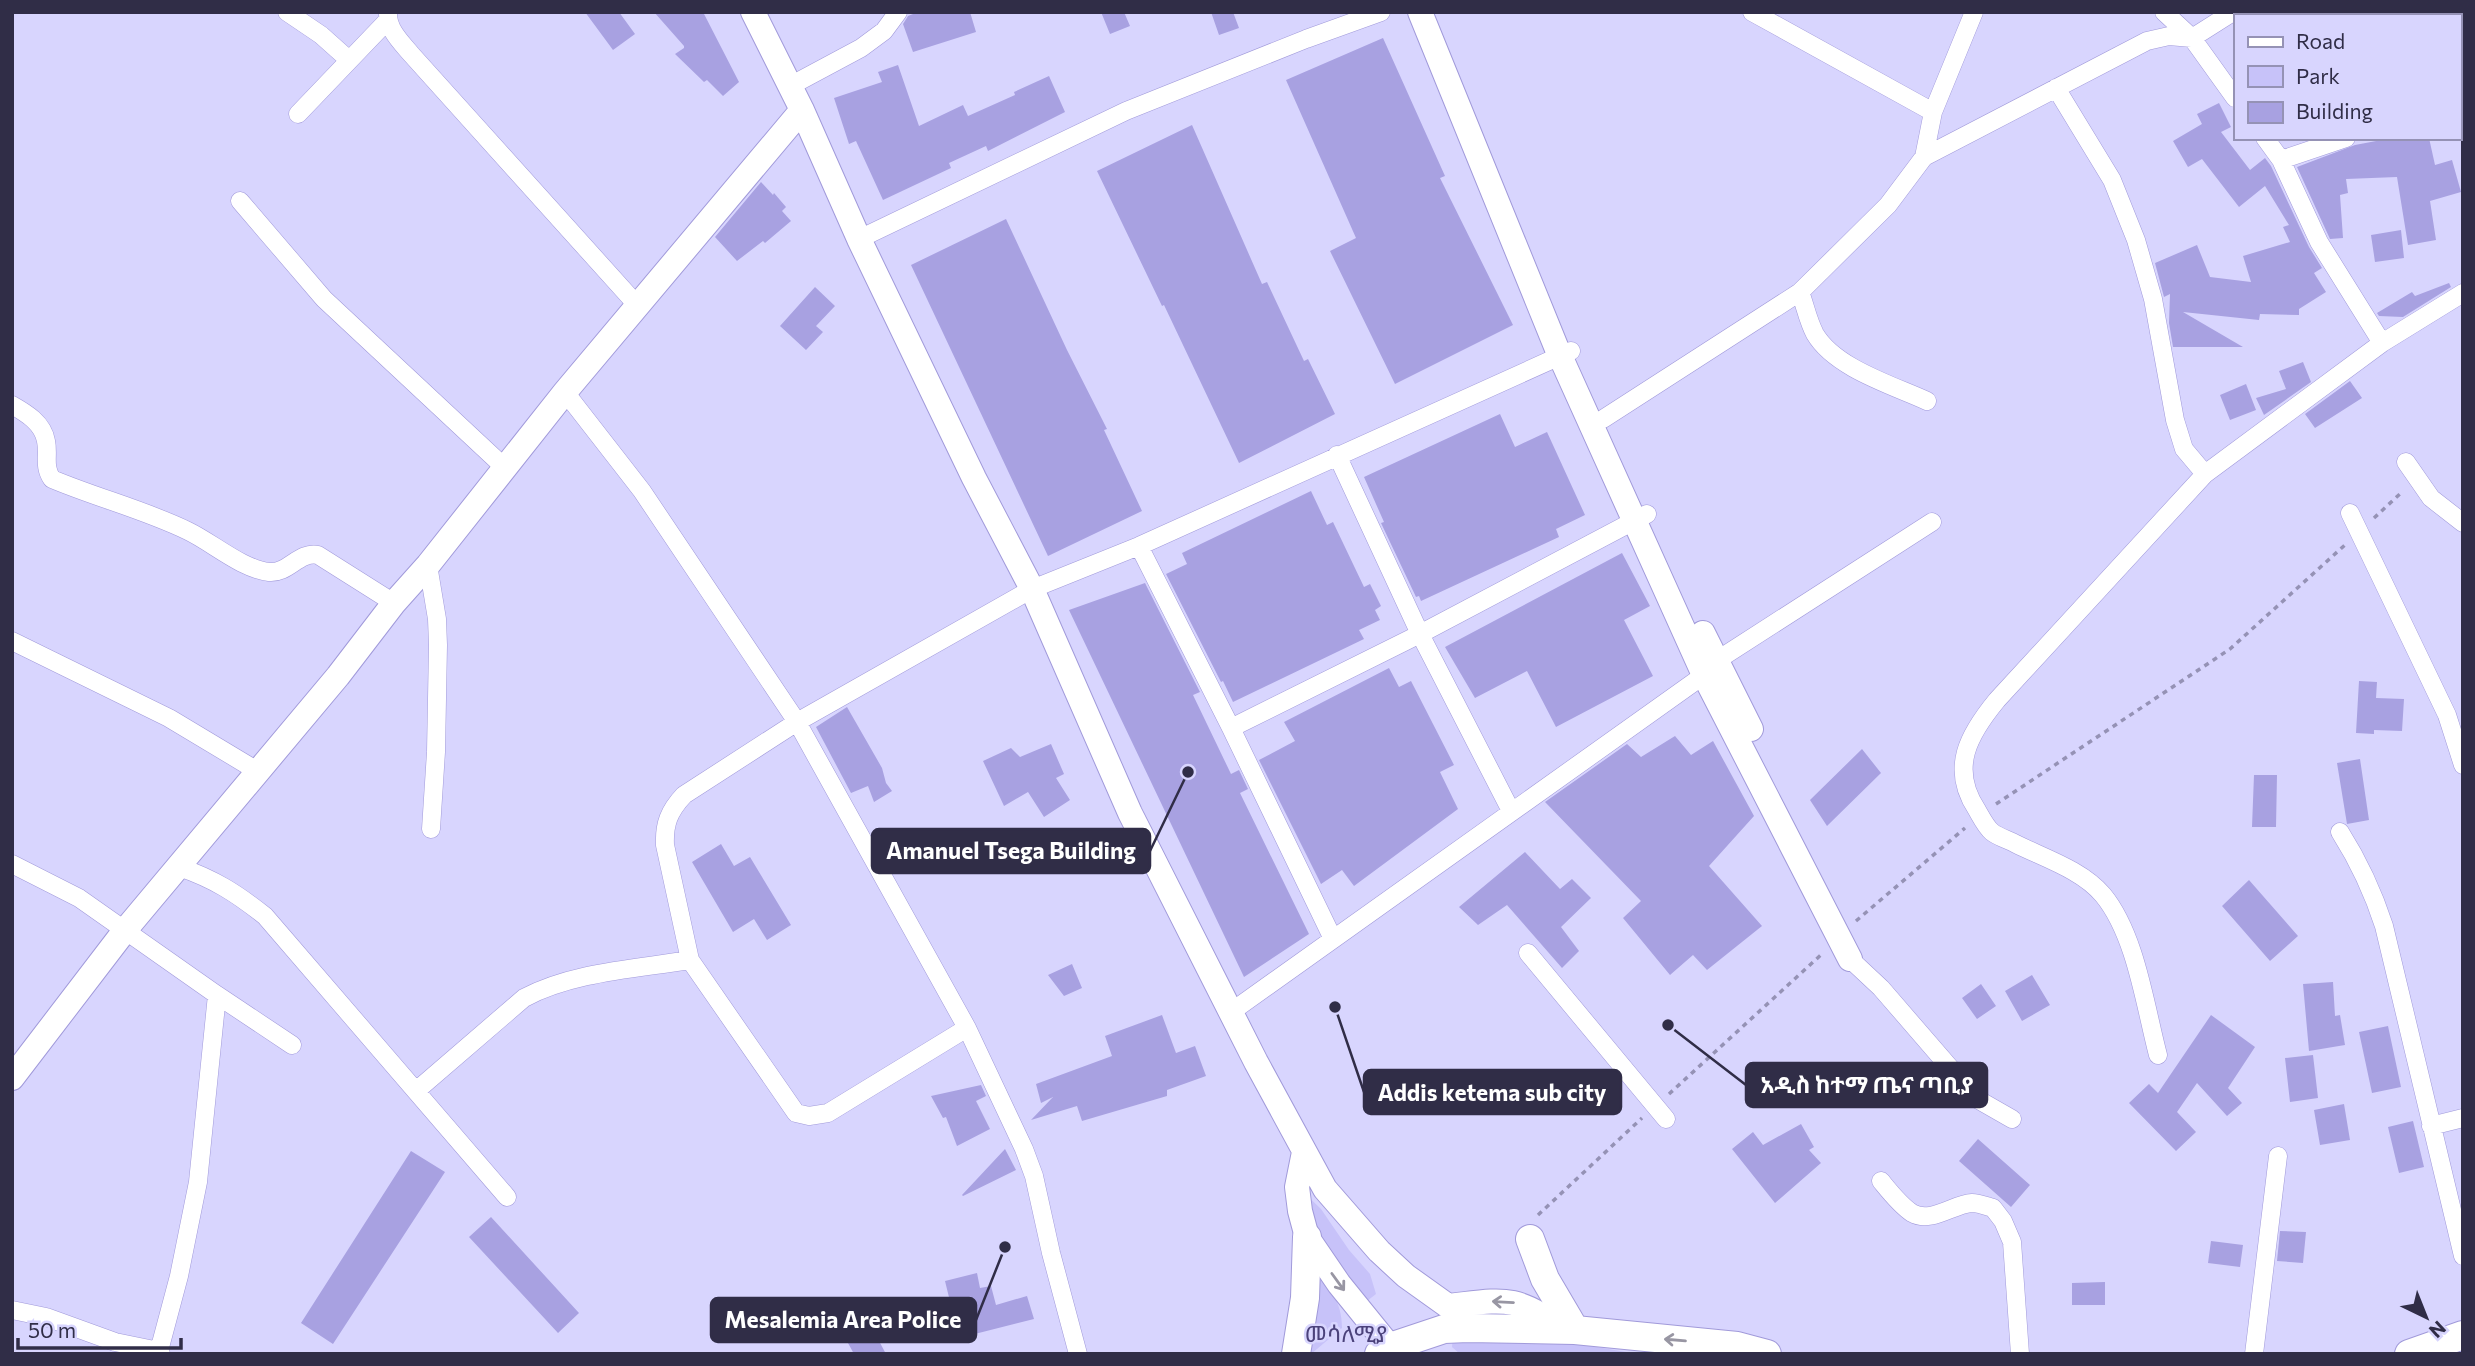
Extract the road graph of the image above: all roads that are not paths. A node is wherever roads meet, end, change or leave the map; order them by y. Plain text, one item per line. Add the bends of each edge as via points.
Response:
1 (287, 12) edge
2 (753, 12) edge
3 (898, 12) edge
4 (1381, 12) edge
5 (1420, 12) edge
6 (1431, 12) edge
7 (1752, 12) edge
8 (1974, 12) edge
9 (2164, 12) edge
10 (2233, 12) edge
11 (2462, 12) edge
12 (388, 16) edge
13 (2192, 38) junction
14 (349, 60) junction
15 (2463, 74) edge
16 (790, 86) junction
17 (2056, 88) junction
18 (2234, 97) edge
19 (802, 110) junction
20 (1933, 112) junction
21 (298, 114) dead end
22 (2266, 140) edge
23 (2340, 140) edge
24 (1924, 157) junction
25 (2281, 160) junction
26 (240, 201) dead end
27 (859, 239) junction
28 (1800, 292) junction
29 (2463, 293) edge
30 (637, 304) junction
31 (2382, 343) junction
32 (1565, 353) junction
33 (565, 392) junction
34 (1927, 401) dead end
35 (12, 405) edge
36 (1603, 419) junction
37 (1337, 455) junction
38 (2406, 462) dead end
39 (504, 467) junction
40 (2205, 474) junction
41 (2350, 513) dead end
42 (1641, 517) junction
43 (1932, 522) dead end
44 (2463, 523) edge
45 (1139, 546) junction
46 (428, 565) junction
47 (1032, 589) junction
48 (394, 603) junction
49 (1420, 634) junction
50 (12, 641) edge
51 (1710, 668) junction
52 (797, 722) junction
53 (1231, 727) junction
54 (2463, 765) edge
55 (259, 772) junction
56 (1511, 811) junction
57 (431, 829) dead end
58 (2340, 832) dead end
59 (12, 864) edge
60 (179, 867) junction
61 (126, 929) junction
62 (1333, 939) junction
63 (1850, 943) joint
64 (1528, 953) dead end
65 (690, 960) junction
66 (217, 995) junction
67 (1231, 1012) junction
68 (967, 1028) junction
69 (292, 1045) dead end
70 (2158, 1055) dead end
71 (12, 1078) edge
72 (416, 1091) junction
73 (1661, 1112) road end
74 (2463, 1118) edge
75 (2012, 1119) dead end
76 (2431, 1126) junction
77 (1304, 1152) junction
78 (2278, 1156) dead end
79 (1881, 1181) dead end
80 (507, 1197) dead end
81 (1307, 1237) junction
82 (1530, 1239) road end
83 (2463, 1256) edge
84 (12, 1310) edge
85 (1569, 1330) junction
86 (2463, 1335) edge
87 (160, 1352) edge
88 (1391, 1352) edge
89 (1078, 1354) edge
90 (1296, 1354) edge
91 (1767, 1354) edge
92 (2020, 1354) edge
93 (2254, 1354) edge
94 (2409, 1354) edge

1 - 14 street
2 - 16 main road
3 - 16 street via 884,31 861,48
4 - 27 street via 1126,111
5 - 32 main road
6 - 32 main road
7 - 20 street
8 - 20 street
9 - 13 street
10 - 13 street
11 - 15 street
12 - 14 street
12 - 30 street via 411,54
13 - 17 street via 2169,36 2147,41
13 - 18 street
14 - 21 street
16 - 19 main road
17 - 24 street
17 - 40 street via 2112,180 2136,240 2153,299 2175,420 2184,449
19 - 27 main road
19 - 30 main road
20 - 24 street
22 - 25 street
23 - 25 street
24 - 28 street via 1888,205
25 - 31 street via 2319,242
26 - 39 street via 324,299
27 - 47 main road
28 - 34 street via 1813,331 1834,355
28 - 36 street
29 - 31 street
30 - 33 main road
31 - 40 street
32 - 36 main road
32 - 37 street
32 - 42 main road
33 - 39 main road
33 - 52 street via 642,491
35 - 48 street via 38,423 46,440 47,472 52,479 187,531 255,569 273,573 304,555 318,555
36 - 42 main road
37 - 45 street
37 - 49 street
38 - 44 street via 2431,498
39 - 46 main road
40 - 70 street via 1976,726 1963,767 1969,798 1992,832 2090,884 2120,921
41 - 54 street via 2446,715
42 - 49 street
42 - 51 main road
43 - 51 street
45 - 47 street
45 - 53 street
46 - 48 main road
46 - 57 street via 438,645
47 - 52 street
47 - 67 main road via 1130,813
48 - 55 main road
49 - 53 street
49 - 56 street
50 - 55 street via 169,718
51 - 56 street
51 - 63 main road
52 - 65 street via 684,795 669,814 665,845
52 - 68 street
53 - 62 street
55 - 60 main road
56 - 62 street
58 - 76 street via 2363,872 2384,926
59 - 61 street via 79,898
60 - 61 main road
60 - 72 street via 226,886 265,916
61 - 66 street
61 - 71 main road
62 - 67 street
63 - 75 street via 1881,988 1977,1099
64 - 73 street
65 - 68 street via 796,1113 828,1113
65 - 72 street via 576,979 536,992
66 - 69 street
66 - 87 street via 198,1182
67 - 77 main road
68 - 89 street via 1034,1176
72 - 80 street
74 - 76 street
76 - 83 street
77 - 81 main road via 1297,1187
85 -> 77 main road via 1542,1313 1505,1300 1448,1306 1379,1251 1325,1189
78 - 93 street
79 - 92 street via 1899,1202 1921,1216 1969,1203 1993,1208 2012,1242
81 -> 88 main road
81 - 90 main road via 1305,1298
82 - 85 main road
84 - 87 street
85 - 88 main road via 1444,1329
91 -> 85 main road via 1737,1346
86 - 94 main road

